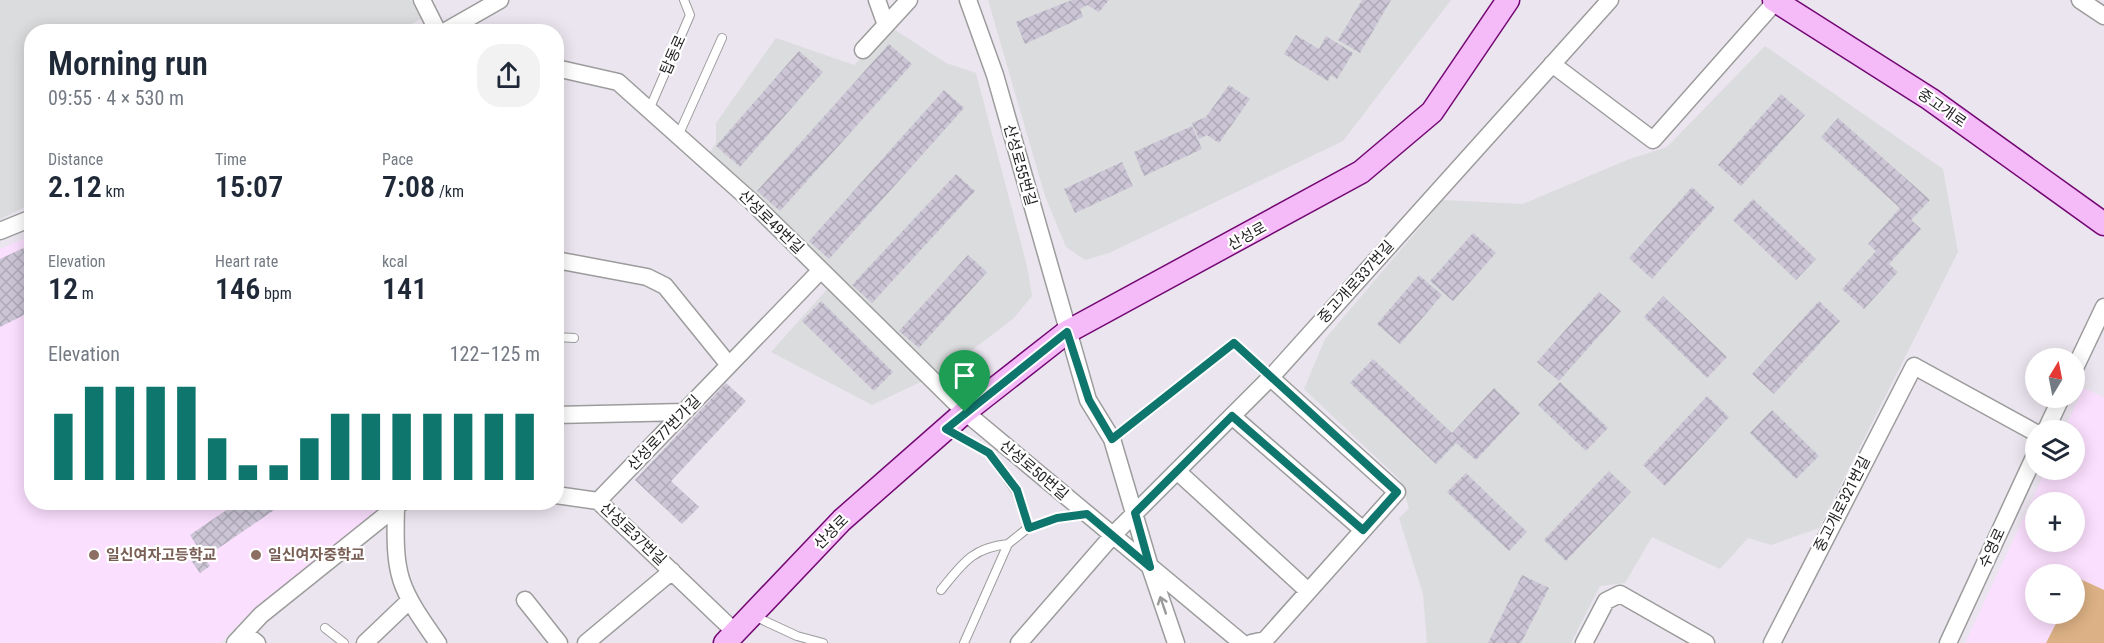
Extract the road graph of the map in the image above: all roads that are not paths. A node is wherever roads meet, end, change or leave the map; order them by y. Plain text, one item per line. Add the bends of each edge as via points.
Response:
1 (422, 0) edge
2 (500, 0) edge
3 (684, 0) edge
4 (877, 0) edge
5 (909, 0) edge
6 (968, 0) edge
7 (1508, 0) edge
8 (1610, 0) edge
9 (1775, 0) edge
10 (2080, 0) edge
11 (2104, 16) edge
12 (434, 24) edge
13 (458, 24) edge
14 (886, 25) junction
15 (722, 38) dead end
16 (863, 50) dead end
17 (1552, 64) junction
18 (564, 70) edge
19 (649, 110) junction
20 (678, 136) junction
21 (24, 221) edge
22 (2104, 224) edge
23 (0, 231) edge
24 (564, 261) edge
25 (821, 270) junction
26 (2104, 307) edge
27 (1067, 332) junction
28 (564, 337) edge
29 (574, 338) dead end
30 (2084, 348) edge
31 (729, 365) junction
32 (1270, 378) junction
33 (684, 412) junction
34 (965, 412) junction
35 (564, 415) edge
36 (1232, 416) junction
37 (2025, 427) edge
38 (946, 429) junction
39 (1112, 439) junction
40 (1177, 471) junction
41 (2025, 477) edge
42 (564, 496) edge
43 (598, 501) junction
44 (393, 510) edge
45 (399, 510) edge
46 (1135, 513) junction
47 (1087, 514) junction
48 (1029, 528) junction
49 (1363, 530) junction
50 (1113, 536) junction
51 (1008, 544) junction
52 (1150, 567) junction
53 (672, 571) junction
54 (941, 590) dead end
55 (1308, 591) junction
56 (525, 600) dead end
57 (409, 601) junction
58 (750, 614) junction
59 (1037, 622) junction
60 (325, 628) dead end
61 (730, 637) edge
62 (246, 640) edge
63 (344, 643) edge
64 (365, 643) edge
65 (438, 643) edge
66 (559, 643) edge
67 (586, 643) edge
68 (824, 643) edge
69 (964, 643) edge
70 (1019, 643) edge
71 (1030, 643) edge
72 (1176, 643) edge
73 (1242, 643) edge
74 (1251, 643) edge
75 (1584, 643) edge
76 (1706, 643) edge
77 (1772, 643) edge
78 (1948, 643) edge

1 - 12 street
2 - 13 street
3 - 19 lane, 탑동로 via 690,15
4 - 14 street
5 - 14 street
6 - 27 street, 산성로55번길 via 995,75
7 - 27 street, 산성로 via 1432,112 1361,172
8 - 17 street, 중고개로337번길
9 - 17 street via 1653,140
9 - 22 street, 중고개로 via 1930,99
10 - 11 street
14 - 16 street
15 - 20 lane
17 - 32 street, 중고개로337번길
18 - 19 street, 산성로49번길 via 618,82
19 - 20 street, 산성로49번길
20 - 25 street, 산성로49번길
21 - 23 street
24 - 31 street via 647,277 665,286
25 - 31 street, 산성로77번가길
25 - 34 street, 산성로49번길
26 - 30 street
27 - 34 street, 산성로
27 - 39 street, 산성로55번길 via 1089,400
28 - 29 lane
31 - 33 street, 산성로77번가길
32 - 36 street, 중고개로337번길
32 - 39 lane via 1234,343
32 - 49 street via 1397,492
33 - 35 street
33 - 43 street, 산성로77번가길
34 - 38 street, 산성로
34 - 47 street, 산성로50번길
36 - 40 street, 중고개로337번길
36 - 49 street
37 - 77 street, 중고개로321번길 via 1914,366
38 - 48 lane via 989,453 1017,490
38 - 58 street, 산성로 via 843,519
39 - 46 street, 산성로55번길
40 - 46 street, 중고개로337번길
40 - 55 street
41 - 78 street, 수영로
42 - 43 street, 산성로37번길
43 - 53 street, 산성로37번길
44 - 62 street via 261,615
45 - 57 street via 395,555 399,579
46 - 50 street, 중고개로337번길
46 - 52 street, 산성로55번길
47 - 48 lane via 1057,518
47 - 50 street, 산성로50번길
48 - 51 lane
49 - 55 street
50 - 52 street, 산성로50번길
50 - 59 street, 중고개로337번길
51 - 54 lane via 986,546 966,559
51 - 69 lane
72 -> 52 street, 산성로55번길
52 - 73 street, 산성로50번길
53 - 61 street, 산성로37번길
53 - 67 street, 산성로37번길
55 - 74 street via 1265,640
56 - 66 street
57 - 64 street
57 - 65 street
58 - 61 street, 산성로
58 - 68 lane via 797,636
59 - 70 street, 중고개로337번길
59 - 71 lane, 중고개로337번길
60 - 63 lane
75 - 76 street via 1606,601 1620,594

